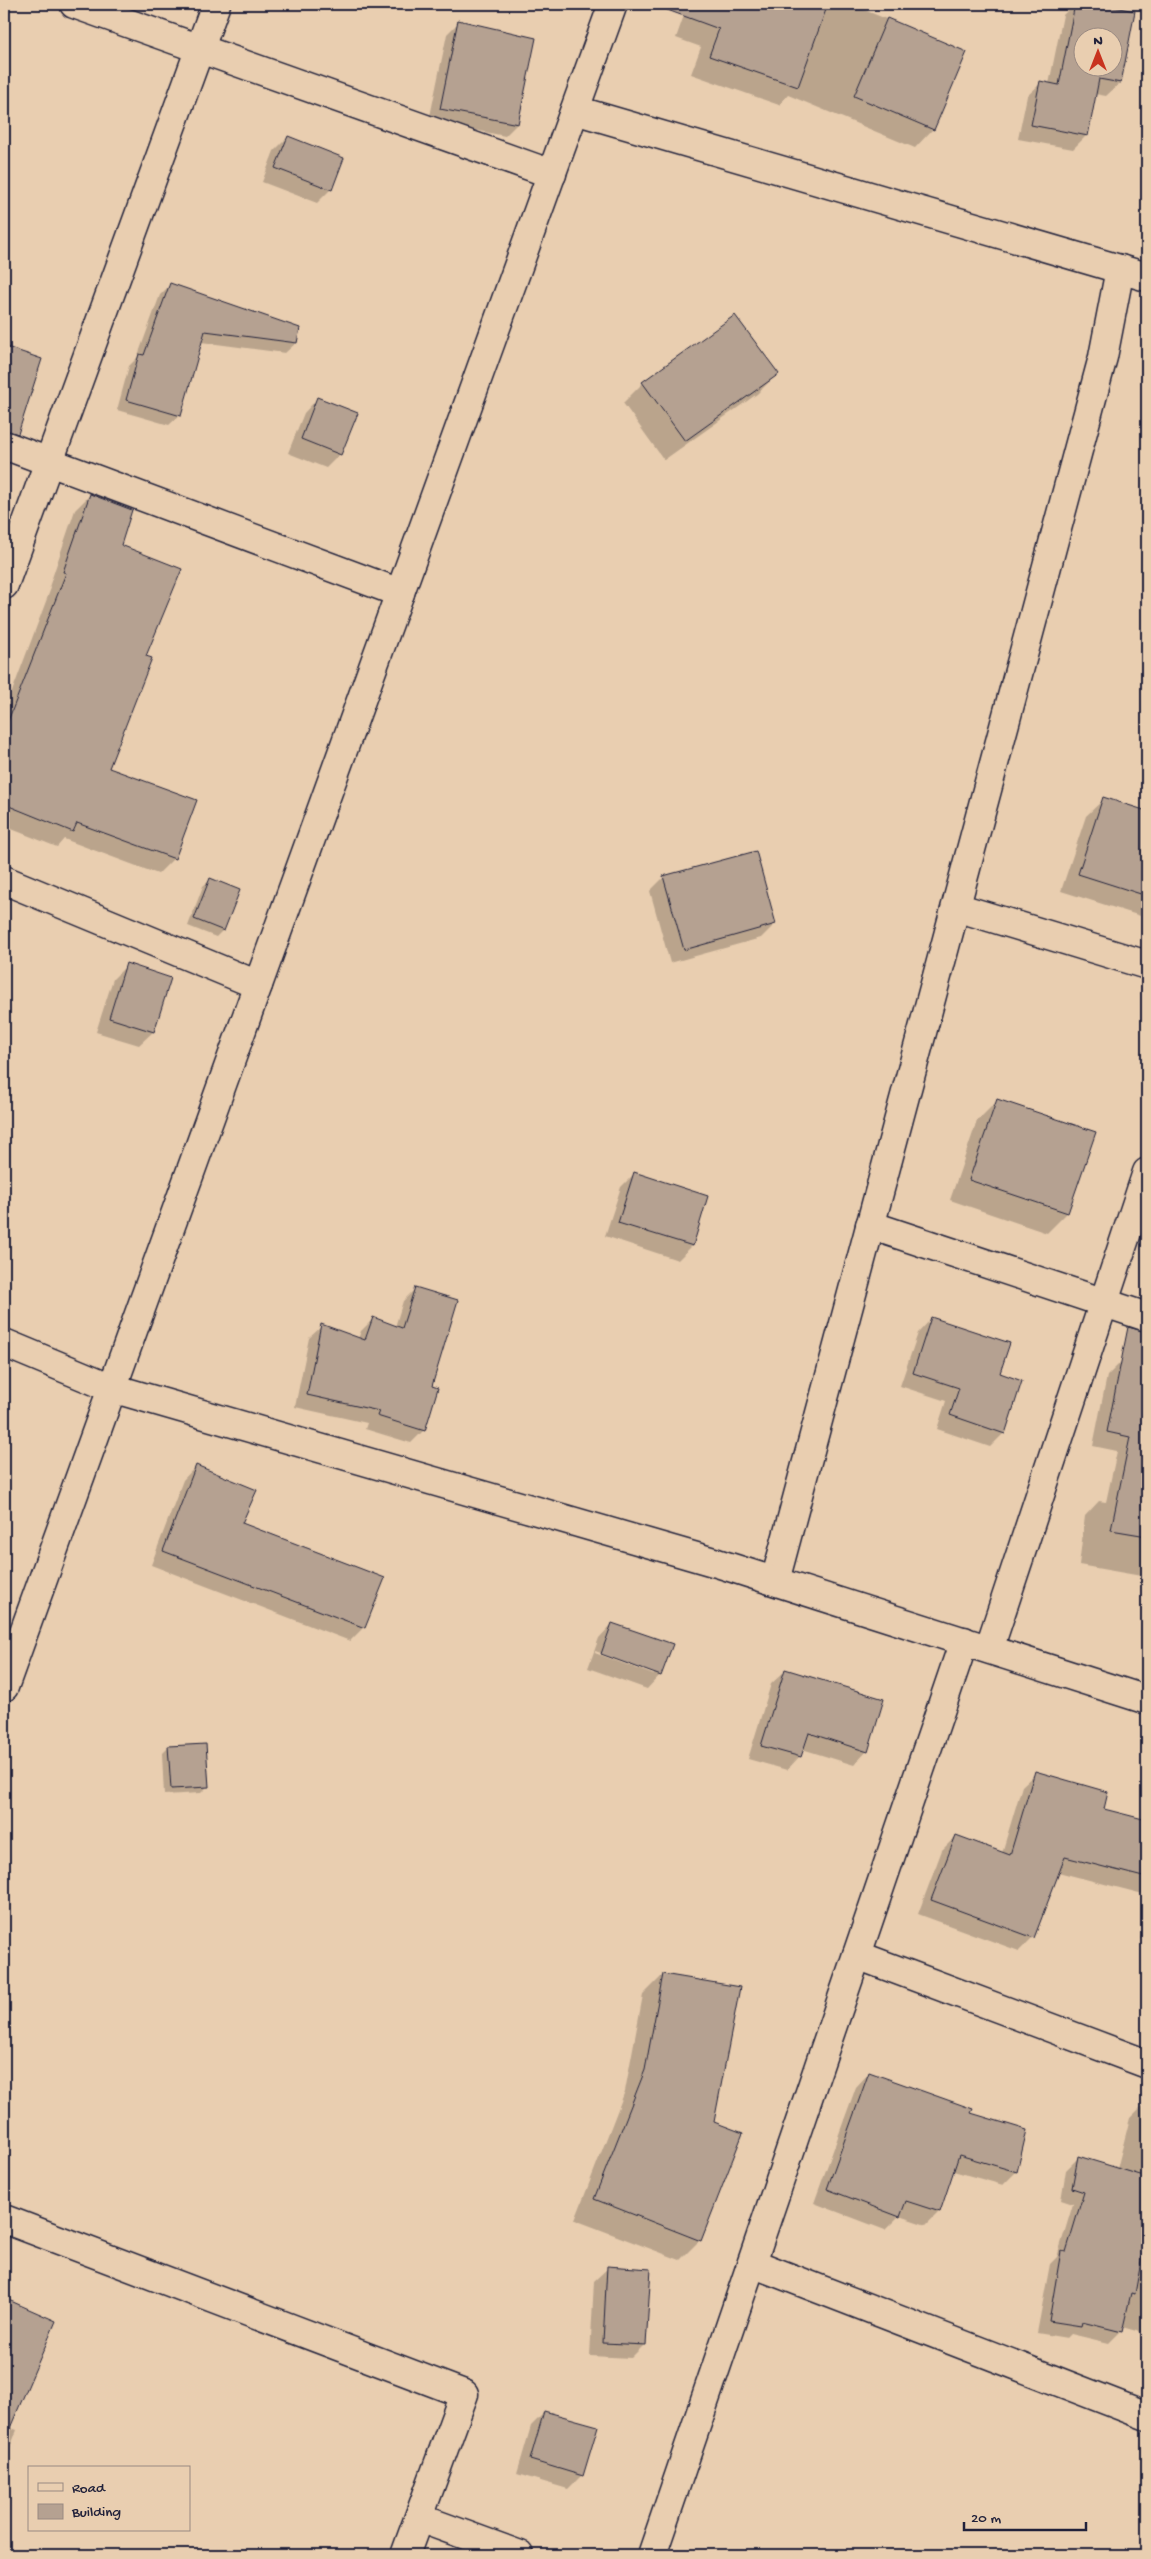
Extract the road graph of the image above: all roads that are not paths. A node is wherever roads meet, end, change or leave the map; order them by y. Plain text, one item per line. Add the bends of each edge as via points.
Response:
1 (74, 4) edge
2 (216, 4) edge
3 (613, 4) edge
4 (200, 49) junction
5 (575, 110) junction
6 (552, 174) junction
7 (1120, 269) junction
8 (1147, 277) edge
9 (4, 445) edge
10 (49, 462) junction
11 (4, 585) edge
12 (400, 592) junction
13 (4, 880) edge
14 (956, 907) junction
15 (1147, 965) edge
16 (258, 985) junction
17 (1147, 1172) edge
18 (870, 1225) junction
19 (1104, 1302) junction
20 (1147, 1317) edge
21 (4, 1343) edge
22 (112, 1388) junction
23 (775, 1581) junction
24 (964, 1641) junction
25 (989, 1649) junction
26 (4, 1687) edge
27 (1147, 1700) edge
28 (857, 1955) junction
29 (1147, 2064) edge
30 (4, 2219) edge
31 (752, 2263) junction
32 (1147, 2416) edge
33 (419, 2518) junction
34 (405, 2555) edge
35 (520, 2555) edge
36 (652, 2555) edge

1 - 4 street
2 - 4 street
3 - 5 street
4 - 6 street
4 - 10 street
5 - 6 street
5 - 7 street
6 - 12 street
7 - 8 street
7 - 14 street via 1103,358
9 - 10 street
10 - 11 street
10 - 12 street
12 - 16 street
13 - 16 street
14 - 15 street
14 - 18 street
16 - 22 street
17 - 19 street
18 - 19 street
18 - 23 street
19 - 20 street
19 - 25 street
21 - 22 street
22 - 23 street
22 - 26 street
23 - 24 street
24 - 25 street
24 - 28 street
25 - 27 street
28 - 29 street
28 - 31 street
30 - 33 street via 464,2394
31 - 32 street
31 - 36 street
33 - 34 street
33 - 35 street

